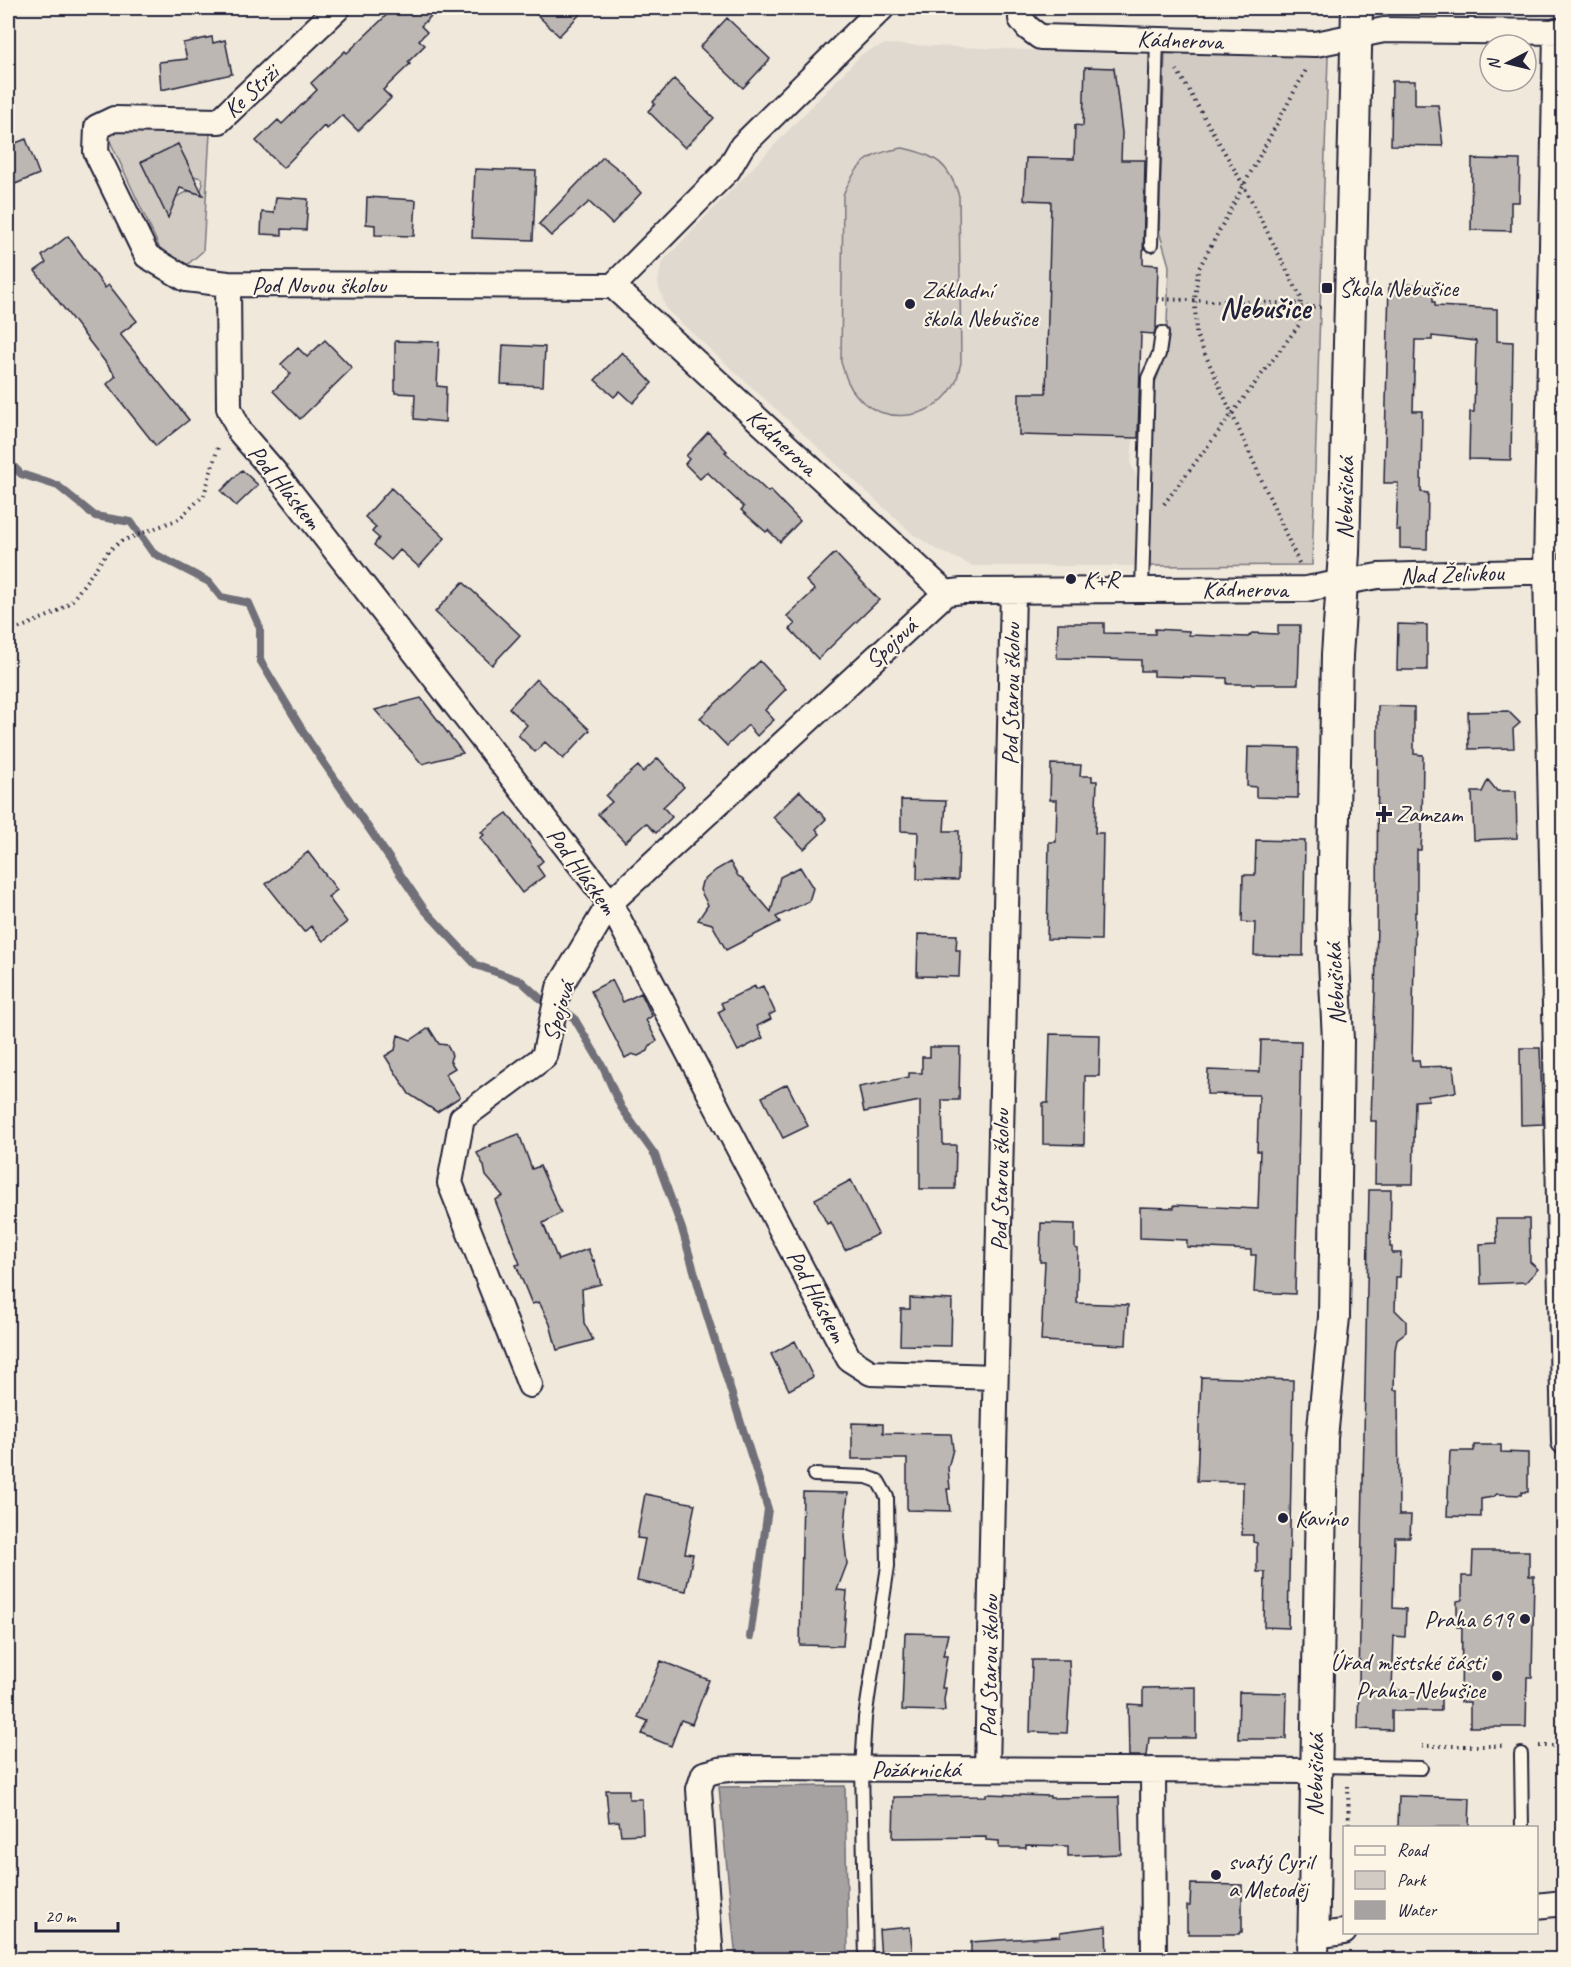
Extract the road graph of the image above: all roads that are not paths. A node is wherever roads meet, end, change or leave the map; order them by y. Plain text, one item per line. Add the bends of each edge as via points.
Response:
1 (338, 8) edge
2 (882, 8) edge
3 (1022, 8) edge
4 (1357, 22) edge
5 (1560, 32) edge
6 (1157, 45) junction
7 (96, 152) joint
8 (1151, 245) dead end
9 (228, 284) junction
10 (613, 286) junction
11 (1162, 333) dead end
12 (1555, 571) edge
13 (1341, 583) junction
14 (1142, 589) junction
15 (1014, 591) junction
16 (946, 593) junction
17 (610, 903) junction
18 (995, 1377) junction
19 (530, 1385) dead end
20 (1562, 1398) edge
21 (1563, 1442) edge
22 (814, 1475) dead end
23 (1521, 1754) dead end
24 (1315, 1768) junction
25 (1421, 1768) dead end
26 (862, 1769) junction
27 (987, 1769) junction
28 (1153, 1770) junction
29 (1522, 1826) edge
30 (1563, 1903) edge
31 (1538, 1906) edge
32 (1343, 1933) edge
33 (1313, 1948) edge
34 (711, 1959) edge
35 (866, 1959) edge
36 (1154, 1959) edge

1 - 7 street, Ke Strži via 219,121 114,119 97,127
2 - 10 street via 742,146 728,170
3 - 6 street, Kádnerova via 1021,19 1040,37
4 - 5 street, Kádnerova via 1384,30
4 - 6 street, Kádnerova via 1316,44
4 - 13 street, Nebušická
5 - 12 street
6 - 8 lane
7 - 9 street, Pod Novou školou via 147,256 186,279
9 - 10 street, Pod Novou školou
9 - 17 street, Pod Hláskem via 230,408 240,432 302,506
10 - 16 street, Kádnerova
11 - 14 lane via 1159,354 1148,378
12 - 13 street, Nad Želivkou via 1378,576
12 - 20 street
13 - 14 street, Kádnerova via 1306,589
13 - 24 street, Nebušická via 1332,921 1338,1040 1334,1317 1322,1438
14 - 15 street, Kádnerova
15 - 16 street, Kádnerova
15 - 18 street, Pod Starou školou
16 - 17 street, Spojová
17 - 18 street, Pod Hláskem via 849,1359 871,1373
17 - 19 street, Spojová via 560,988 544,1057 462,1118 450,1183
18 - 27 street, Pod Starou školou
20 - 21 street
22 - 26 lane via 867,1477 878,1481 887,1497 888,1566 865,1718
23 - 29 lane
24 - 25 lane
24 - 28 street, Požárnická
24 - 33 street, Nebušická
26 - 27 street, Požárnická
26 - 34 street, Požárnická via 740,1768 704,1774 699,1789
26 - 35 lane
27 - 28 street, Požárnická
28 - 36 street
30 - 31 street
32 - 33 street

